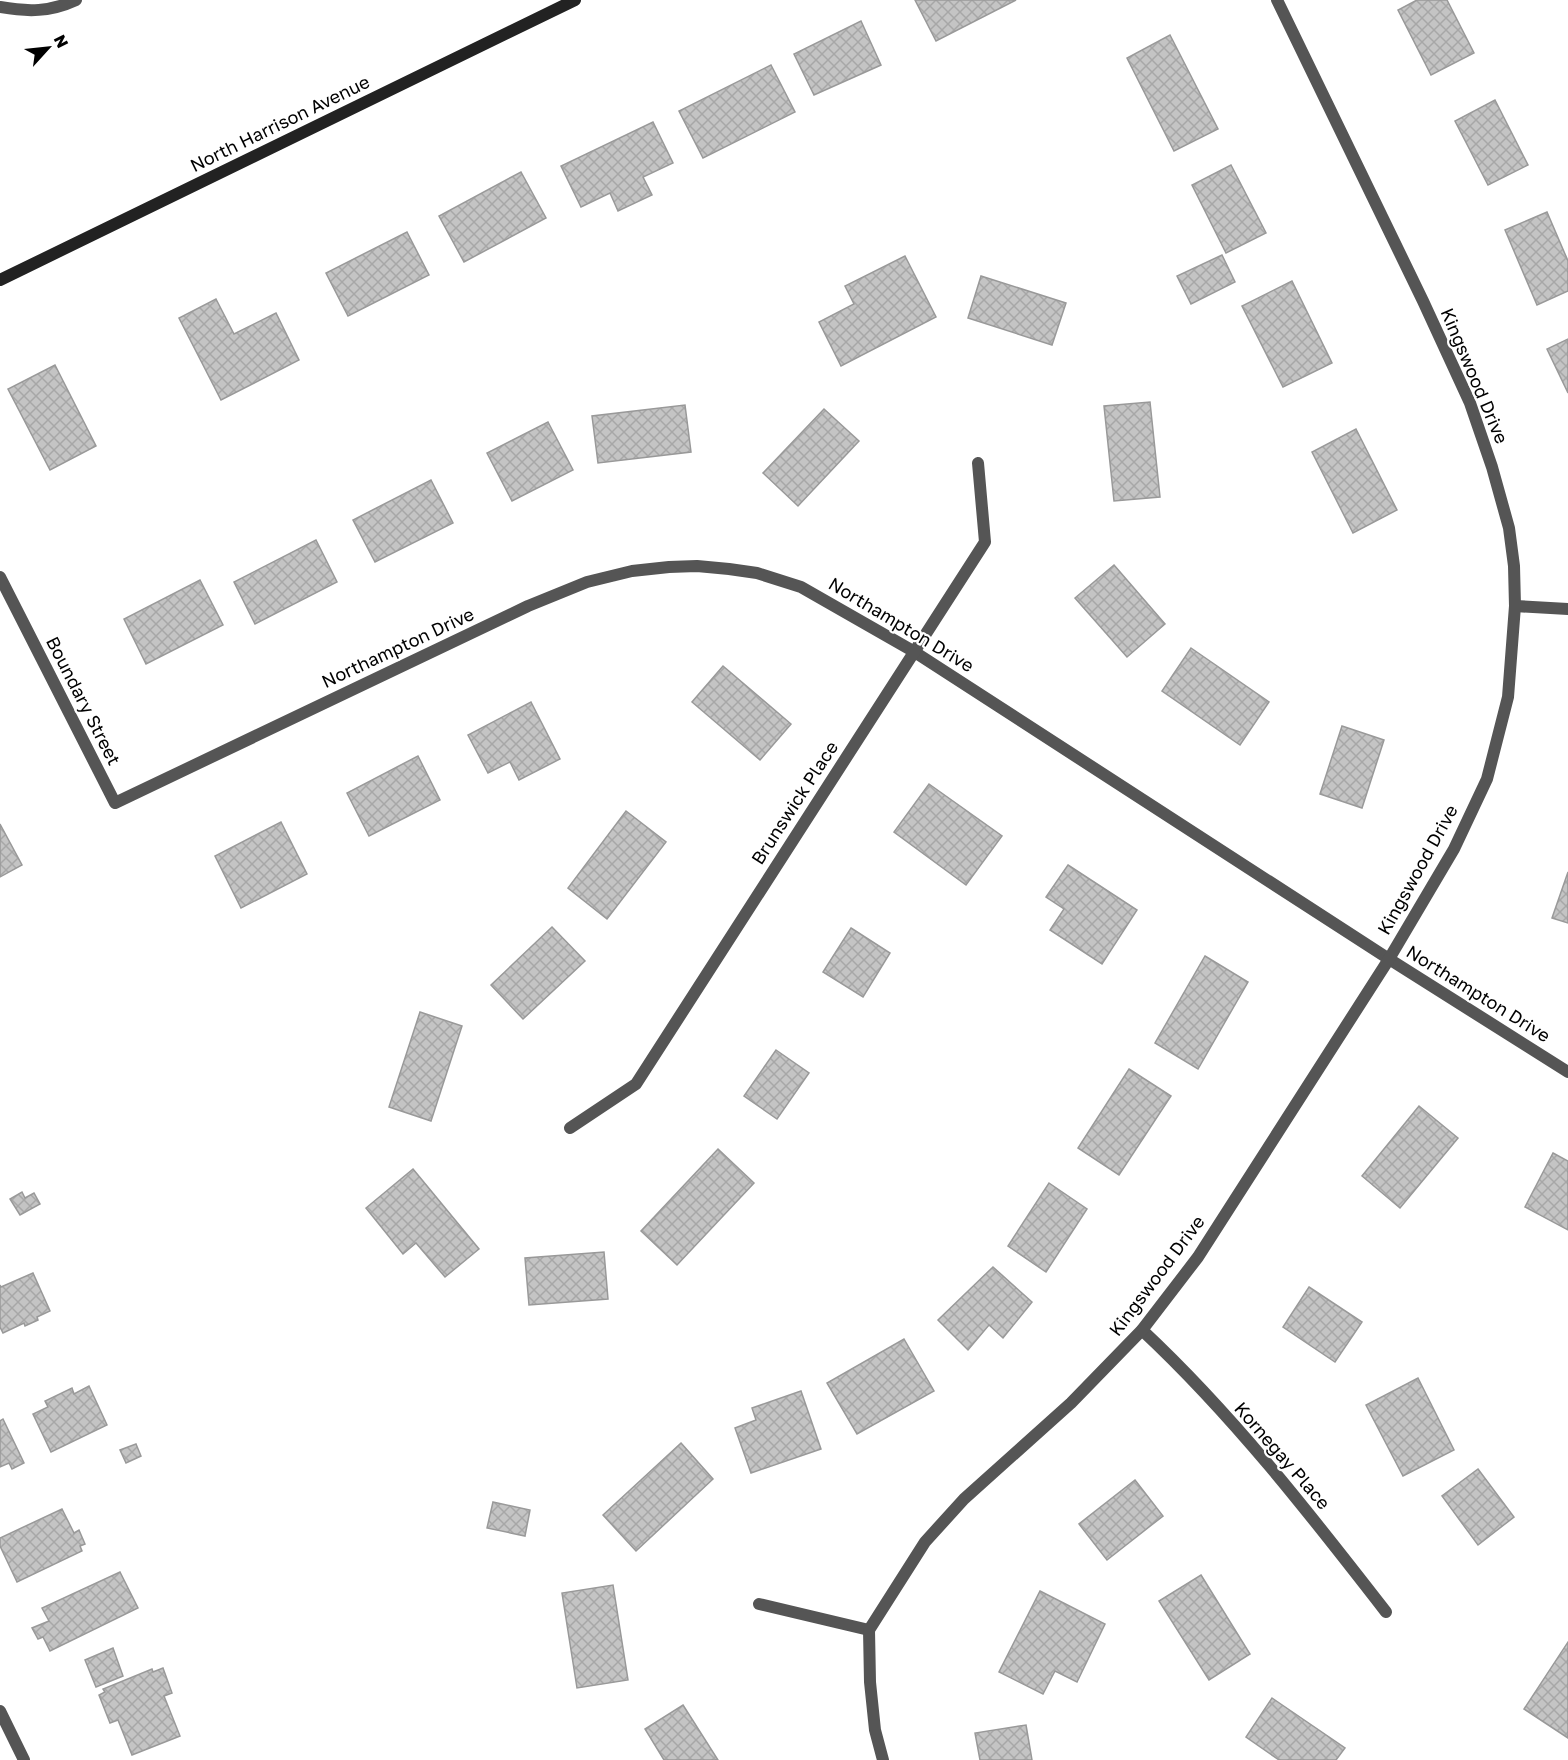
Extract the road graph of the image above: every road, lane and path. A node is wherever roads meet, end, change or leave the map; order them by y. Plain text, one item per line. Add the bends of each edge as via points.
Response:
1 (76, 0) edge
2 (575, 0) edge
3 (1277, 0) edge
4 (0, 7) edge
5 (0, 280) edge
6 (978, 463) dead end
7 (0, 578) edge
8 (1515, 606) junction
9 (1568, 609) edge
10 (913, 651) junction
11 (153, 784) joint
12 (1389, 959) junction
13 (1568, 1072) edge
14 (570, 1128) dead end
15 (1142, 1330) junction
16 (759, 1604) dead end
17 (1386, 1612) dead end
18 (869, 1630) junction
19 (0, 1711) edge
20 (24, 1760) edge
21 (884, 1760) edge

1 - 4 street via 41,11
2 - 5 main road, North Harrison Avenue
3 - 8 street, Kingswood Drive via 1470,403 1509,528
6 - 10 street, Brunswick Place via 985,542
7 - 11 street, Boundary Street via 116,803
8 - 9 street
8 - 12 street, Kingswood Drive via 1508,697 1487,779 1454,849
10 - 11 street, Northampton Drive via 801,587 757,573 698,566 632,571 587,582 528,606
10 - 12 street, Northampton Drive
10 - 14 street, Brunswick Place via 636,1084
12 - 13 street, Northampton Drive
12 - 15 street, Kingswood Drive via 1198,1257
15 - 17 street, Kornegay Place via 1277,1474
15 - 18 street, Kingswood Drive via 1071,1403 964,1499 925,1542
16 - 18 street
18 - 21 street via 873,1718
19 - 20 street

